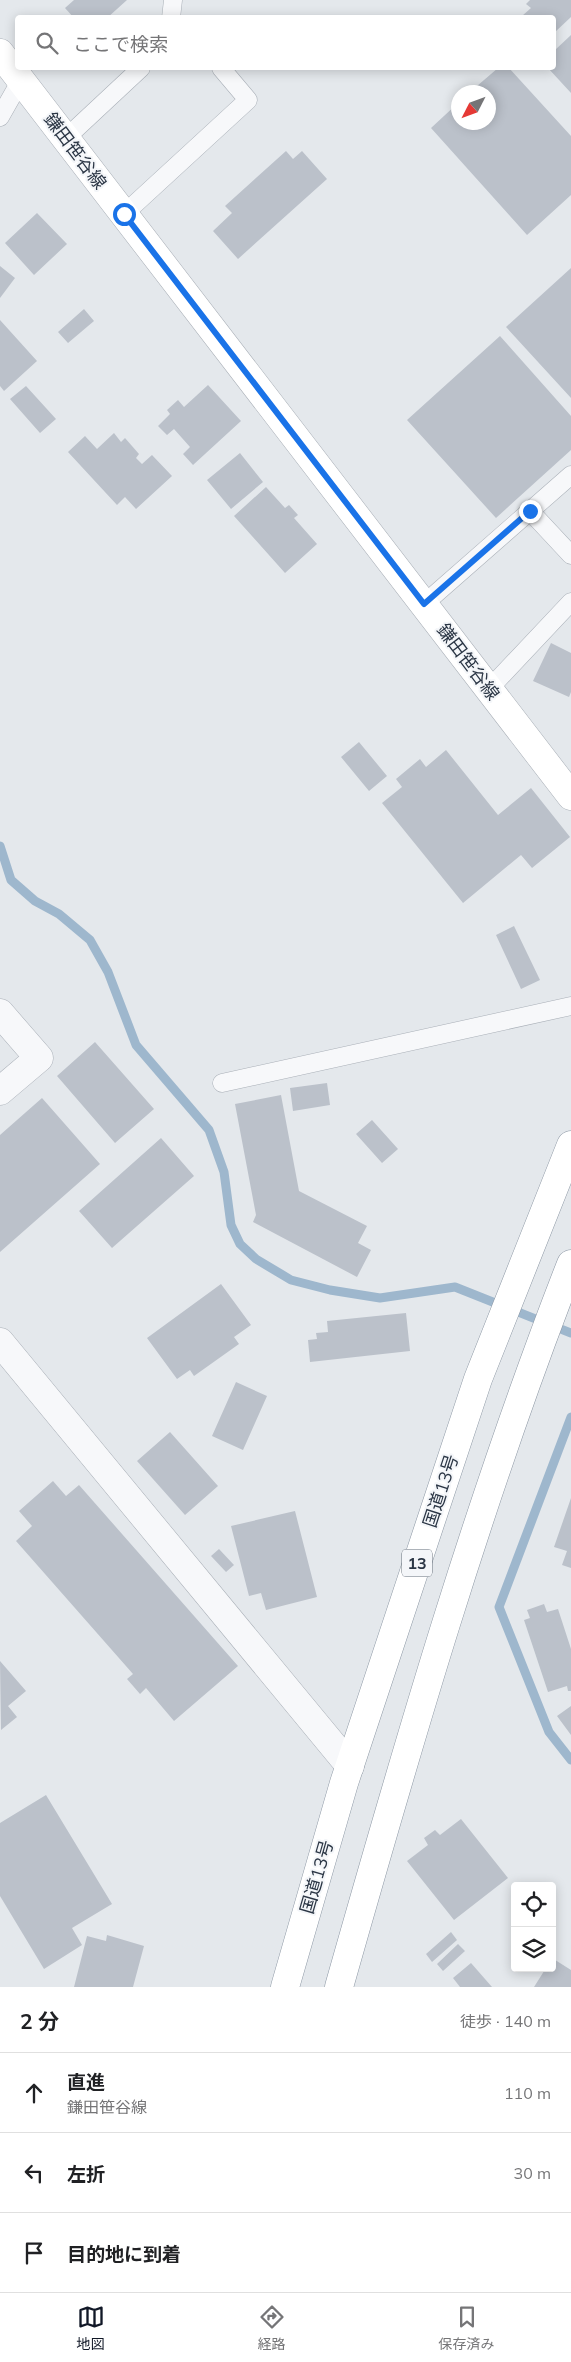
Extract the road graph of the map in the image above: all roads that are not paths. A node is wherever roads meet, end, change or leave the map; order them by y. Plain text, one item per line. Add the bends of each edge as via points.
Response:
1 (0, 53) edge
2 (139, 70) edge
3 (223, 70) edge
4 (21, 80) junction
5 (0, 117) edge
6 (66, 138) junction
7 (124, 214) junction
8 (571, 475) edge
9 (530, 511) junction
10 (571, 555) edge
11 (571, 602) edge
12 (424, 604) junction
13 (489, 689) junction
14 (571, 796) edge
15 (571, 1006) edge
16 (0, 1013) edge
17 (222, 1083) dead end
18 (0, 1091) edge
19 (571, 1146) edge
20 (571, 1264) edge
21 (0, 1342) edge
22 (350, 1766) junction
23 (285, 1987) edge
24 (338, 1987) edge

1 - 4 main road, 鎌田笹谷線
2 - 6 lane
3 - 7 lane via 248,100
4 - 5 lane
4 - 6 main road, 鎌田笹谷線
6 - 7 main road, 鎌田笹谷線
7 - 12 main road, 鎌田笹谷線
8 - 9 lane
9 - 10 lane
9 - 12 lane
11 - 13 lane
12 - 13 main road, 鎌田笹谷線
13 - 14 main road, 鎌田笹谷線
15 - 17 lane
16 - 18 street via 39,1058
19 - 22 main road, 国道13号 / 13 via 478,1379
20 - 24 main road via 530,1369 411,1735
21 - 22 street
22 - 23 main road, 国道13号 / 13

